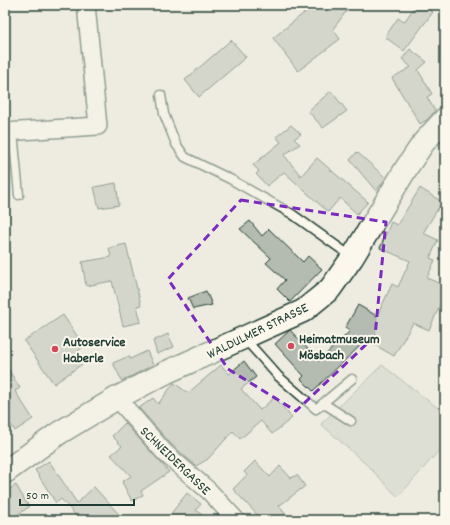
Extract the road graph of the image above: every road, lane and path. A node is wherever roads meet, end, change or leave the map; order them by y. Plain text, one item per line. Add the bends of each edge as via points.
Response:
1 (86, 5) edge
2 (161, 96) dead end
3 (445, 119) edge
4 (9, 132) edge
5 (19, 194) dead end
6 (352, 258) junction
7 (244, 338) junction
8 (352, 379) dead end
9 (117, 398) junction
10 (323, 403) junction
11 (351, 421) dead end
12 (5, 472) edge
13 (236, 520) edge

1 - 4 street via 98,126
2 - 6 lane via 164,114 176,144 185,157 292,214
3 - 6 street, WALDULMER STRASSE via 424,142 407,167
4 - 5 lane
6 - 7 street, WALDULMER STRASSE via 330,289 303,311
7 - 9 street, WALDULMER STRASSE via 167,372
7 - 10 lane via 278,376 316,408
8 - 10 lane
9 - 12 street, WALDULMER STRASSE
9 - 13 street, SCHNEIDERGASSE via 165,452 209,491
10 - 11 lane

